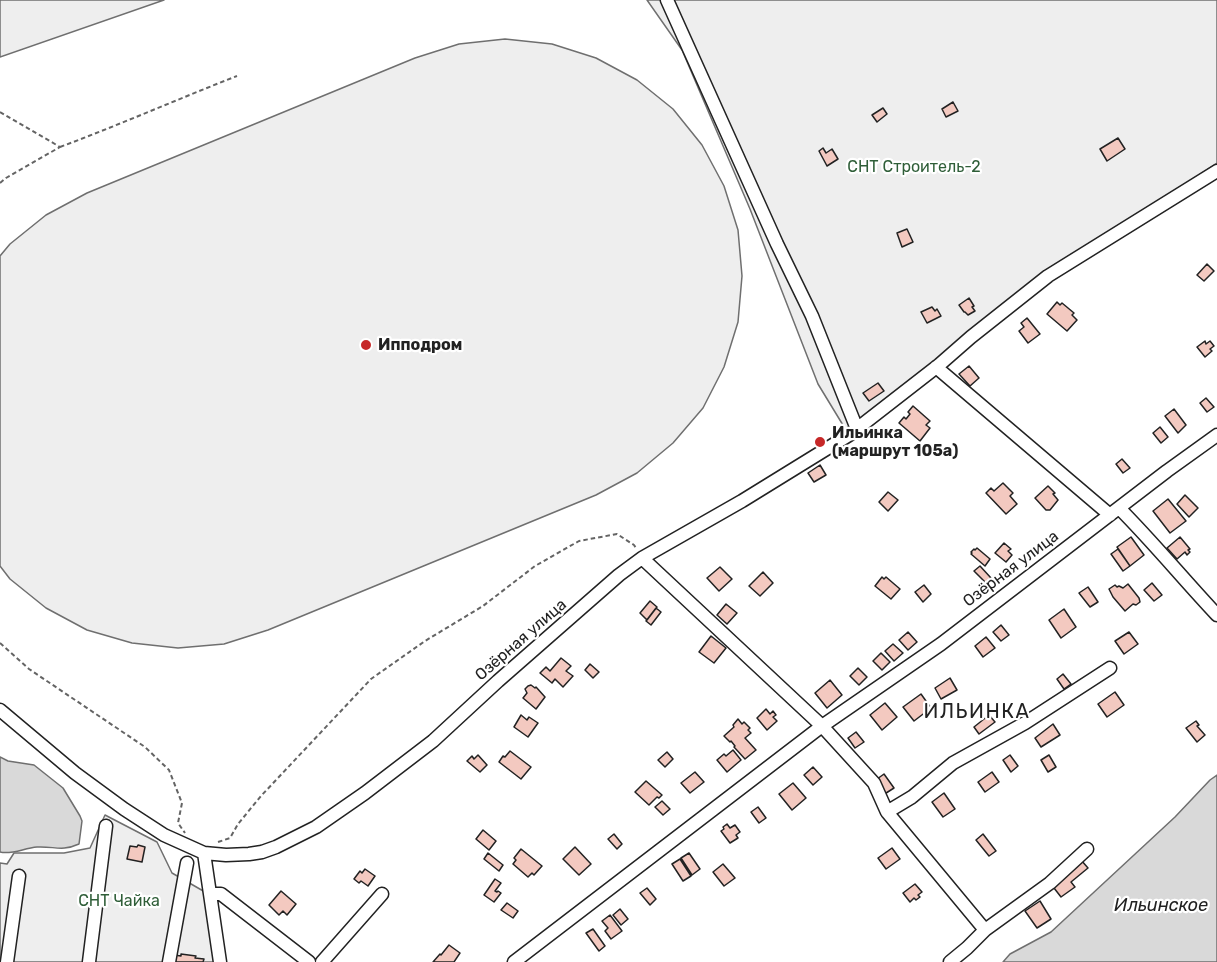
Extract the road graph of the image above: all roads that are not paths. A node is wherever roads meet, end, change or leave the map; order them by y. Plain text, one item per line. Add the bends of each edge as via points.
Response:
1 (667, 0) edge
2 (1217, 171) edge
3 (936, 367) junction
4 (857, 429) junction
5 (1217, 435) edge
6 (1114, 511) junction
7 (642, 558) junction
8 (1217, 615) edge
9 (1110, 668) dead end
10 (0, 710) edge
11 (822, 726) junction
12 (887, 812) junction
13 (106, 826) dead end
14 (1087, 849) dead end
15 (204, 852) junction
16 (187, 863) dead end
17 (19, 876) dead end
18 (210, 894) junction
19 (382, 894) dead end
20 (985, 930) junction
21 (7, 962) edge
22 (89, 962) edge
23 (169, 962) edge
24 (220, 962) edge
25 (309, 962) edge
26 (322, 962) edge
27 (514, 962) edge
28 (950, 962) edge

1 - 4 street via 812,316
2 - 3 street, Озёрная улица via 1048,276
3 - 4 street, Озёрная улица
3 - 6 street
4 - 7 street, Озёрная улица
5 - 6 street, Озёрная улица
6 - 8 street via 1143,532
6 - 11 street, Озёрная улица via 942,644
7 - 11 street
7 - 15 street, Озёрная улица via 433,741 324,821 262,852
9 - 12 street via 1025,723 953,763
10 - 15 street, Озёрная улица via 124,809 164,835
11 - 12 street via 874,783
11 - 27 street, Озёрная улица
12 - 20 street
13 - 22 street
14 - 20 street via 1050,883
15 - 18 street
16 - 23 street
17 - 21 street
18 - 24 street
18 - 25 street via 221,894
19 - 26 street
20 - 28 street

